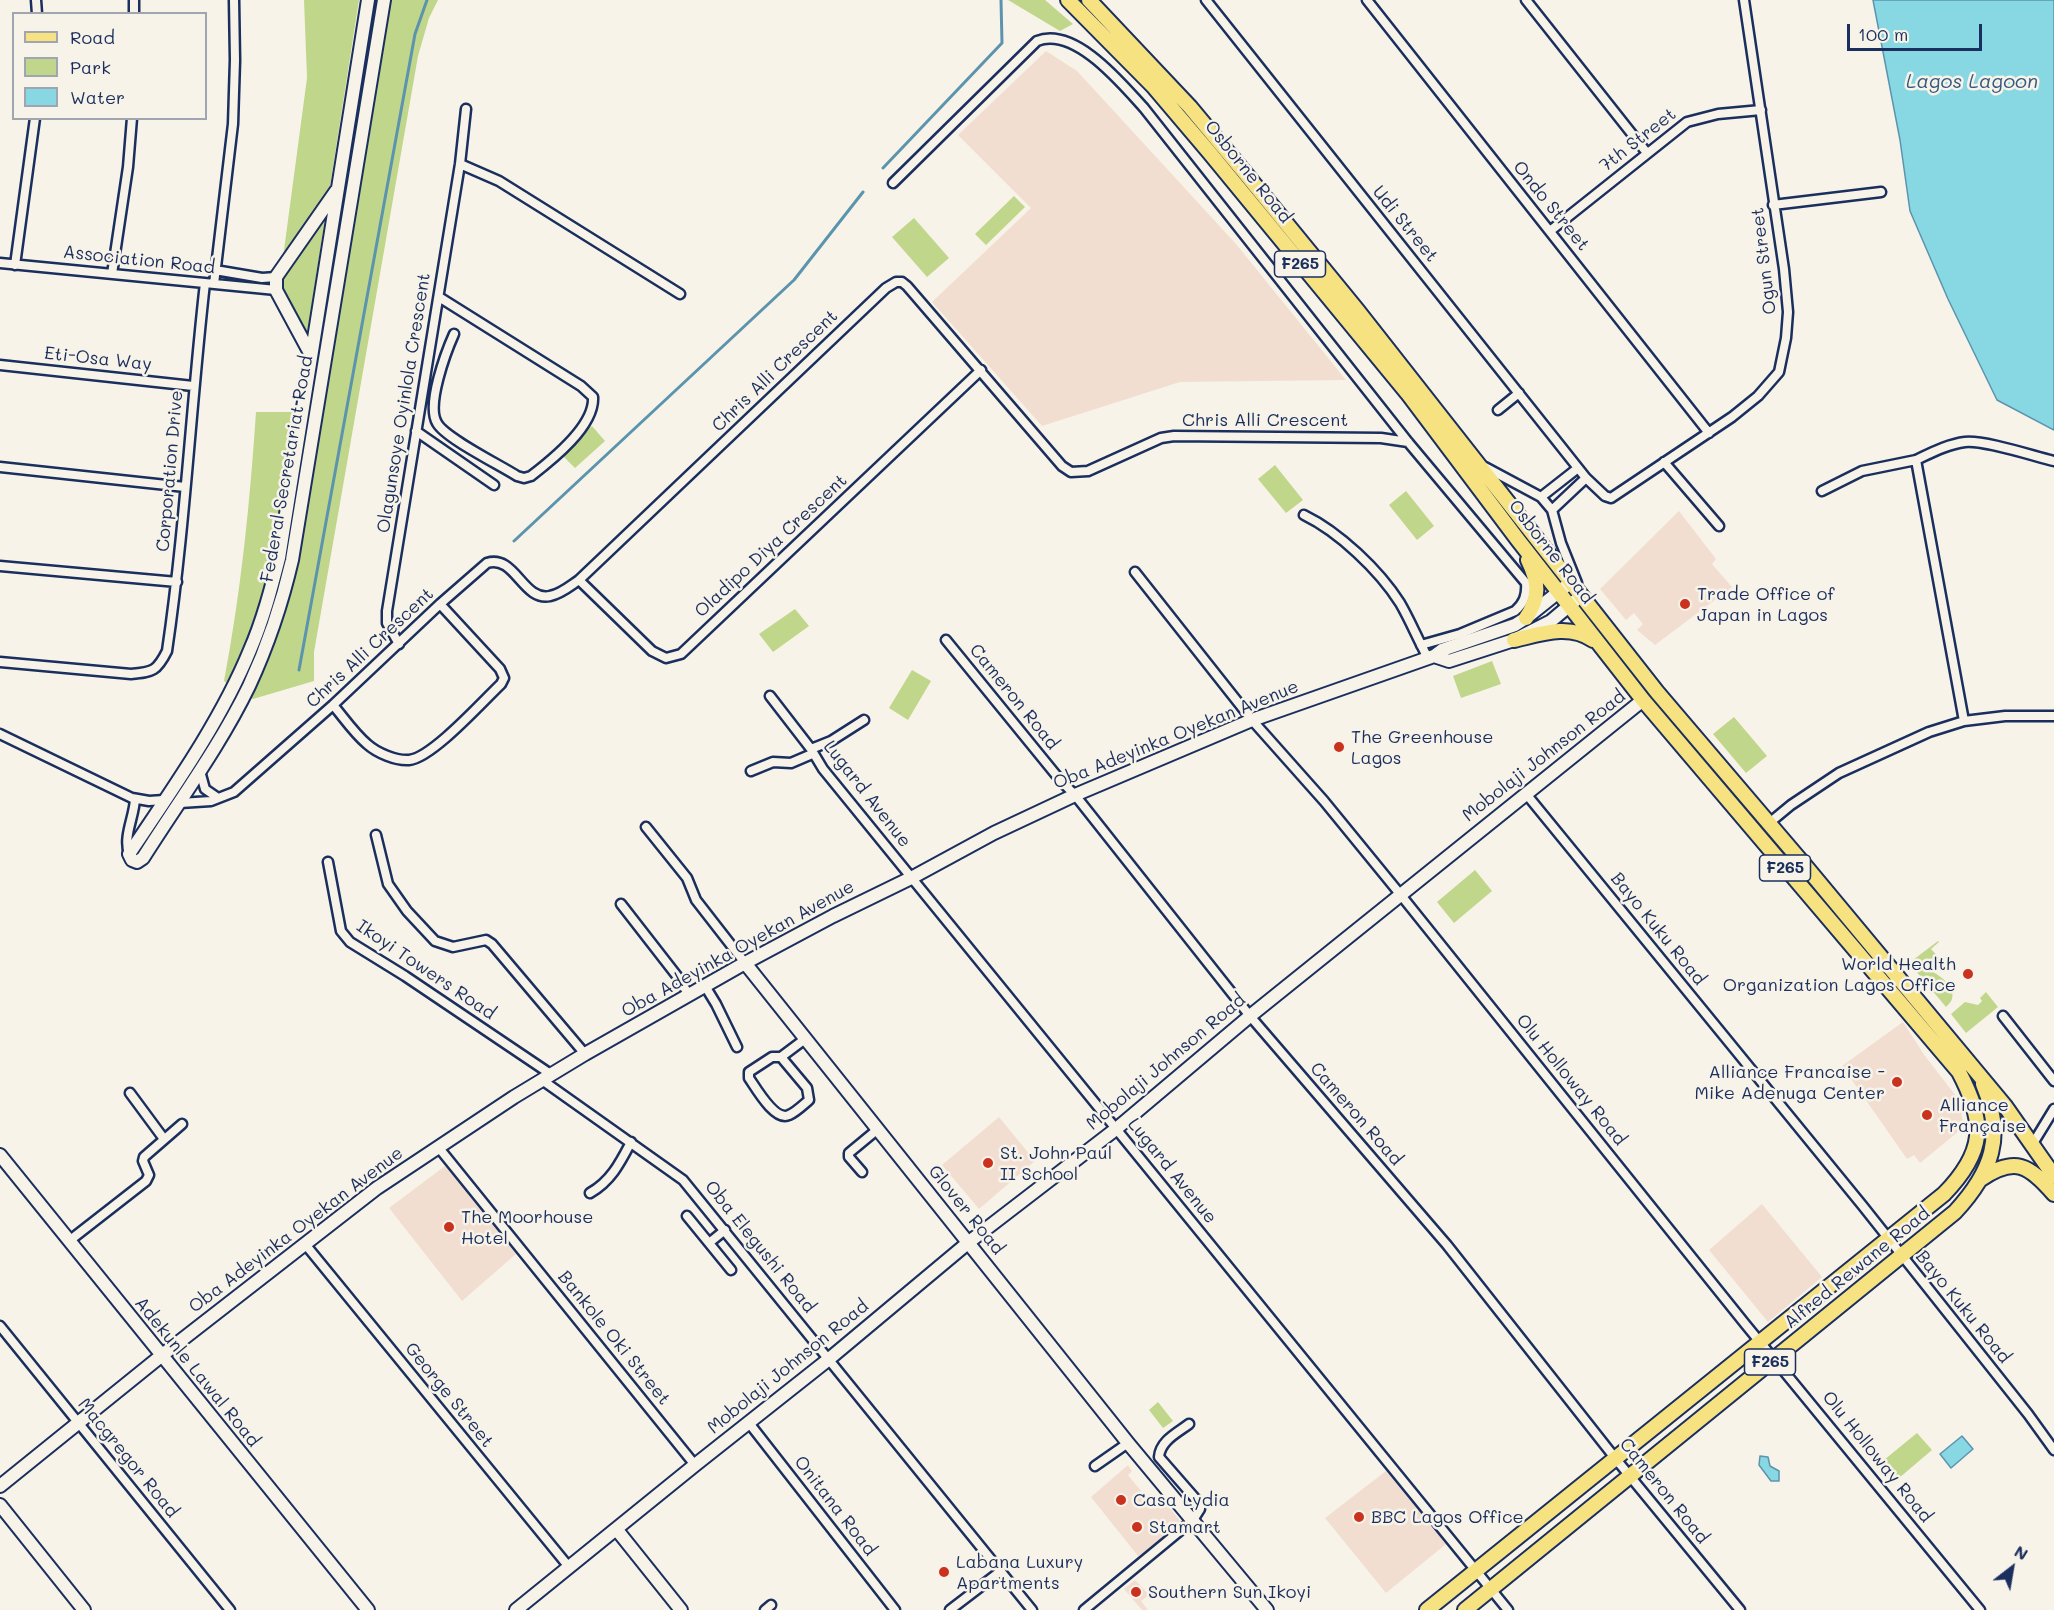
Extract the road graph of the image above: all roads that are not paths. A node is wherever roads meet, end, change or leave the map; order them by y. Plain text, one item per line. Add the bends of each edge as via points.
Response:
1 (234, 0) edge
2 (368, 0) edge
3 (384, 0) edge
4 (1068, 0) edge
5 (1089, 0) edge
6 (1206, 0) edge
7 (1367, 0) edge
8 (1526, 0) edge
9 (1744, 0) edge
10 (466, 110) dead end
11 (1761, 111) junction
12 (35, 120) edge
13 (132, 120) edge
14 (1647, 153) junction
15 (460, 165) junction
16 (893, 183) dead end
17 (338, 187) junction
18 (1881, 192) dead end
19 (1773, 205) junction
20 (1550, 231) junction
21 (0, 263) edge
22 (15, 265) junction
23 (215, 270) junction
24 (112, 274) junction
25 (210, 284) junction
26 (276, 284) junction
27 (680, 294) dead end
28 (439, 297) junction
29 (454, 334) dead end
30 (311, 355) junction
31 (0, 365) edge
32 (981, 370) junction
33 (193, 386) junction
34 (1519, 393) junction
35 (1498, 410) dead end
36 (416, 431) junction
37 (1709, 433) junction
38 (1408, 442) junction
39 (1916, 460) junction
40 (2054, 461) edge
41 (1664, 462) junction
42 (1479, 464) junction
43 (0, 467) edge
44 (1578, 468) junction
45 (1586, 478) junction
46 (494, 485) dead end
47 (185, 487) junction
48 (1822, 490) dead end
49 (1541, 497) junction
50 (1552, 510) junction
51 (1304, 515) dead end
52 (1719, 526) dead end
53 (1518, 540) junction
54 (0, 566) edge
55 (1135, 572) dead end
56 (579, 579) junction
57 (177, 582) junction
58 (1571, 582) junction
59 (1560, 592) junction
60 (1581, 595) junction
61 (440, 604) junction
62 (1570, 606) junction
63 (1526, 618) junction
64 (1514, 639) junction
65 (946, 640) dead end
66 (1597, 643) junction
67 (399, 644) junction
68 (1421, 645) junction
69 (1431, 657) junction
70 (0, 662) edge
71 (770, 696) dead end
72 (1643, 700) junction
73 (333, 705) junction
74 (2054, 716) edge
75 (864, 720) dead end
76 (1252, 720) junction
77 (1964, 721) junction
78 (0, 734) edge
79 (812, 752) junction
80 (200, 771) junction
81 (751, 771) dead end
82 (1075, 795) junction
83 (1527, 795) junction
84 (219, 798) junction
85 (135, 800) junction
86 (165, 800) junction
87 (180, 803) junction
88 (1768, 824) junction
89 (646, 827) dead end
90 (376, 835) dead end
91 (129, 854) junction
92 (328, 862) dead end
93 (912, 877) junction
94 (1400, 894) junction
95 (621, 904) dead end
96 (745, 963) junction
97 (705, 986) junction
98 (688, 995) junction
99 (1250, 1016) junction
100 (2003, 1016) dead end
101 (805, 1039) junction
102 (738, 1047) dead end
103 (585, 1054) junction
104 (781, 1057) junction
105 (1977, 1071) junction
106 (547, 1077) junction
107 (2054, 1081) edge
108 (130, 1093) dead end
109 (2054, 1109) edge
110 (182, 1124) dead end
111 (878, 1129) junction
112 (1116, 1129) junction
113 (164, 1139) junction
114 (1977, 1140) joint
115 (631, 1142) junction
116 (2032, 1145) junction
117 (439, 1148) junction
118 (0, 1155) edge
119 (862, 1172) dead end
120 (2054, 1176) edge
121 (1981, 1179) junction
122 (590, 1193) dead end
123 (2054, 1194) edge
124 (687, 1216) dead end
125 (725, 1230) junction
126 (1888, 1239) junction
127 (69, 1241) junction
128 (969, 1242) junction
129 (709, 1243) junction
130 (305, 1244) junction
131 (1901, 1256) junction
132 (730, 1270) dead end
133 (0, 1326) edge
134 (1760, 1342) junction
135 (161, 1356) junction
136 (1774, 1358) junction
137 (830, 1359) junction
138 (749, 1423) junction
139 (79, 1424) junction
140 (1189, 1424) dead end
141 (1128, 1443) junction
142 (2054, 1450) edge
143 (1616, 1458) junction
144 (695, 1465) junction
145 (1095, 1466) dead end
146 (1631, 1477) junction
147 (0, 1486) edge
148 (0, 1505) edge
149 (1193, 1520) junction
150 (617, 1530) junction
151 (569, 1568) junction
152 (1001, 1571) junction
153 (1475, 1571) junction
154 (1491, 1589) junction
155 (84, 1610) edge
156 (230, 1610) edge
157 (368, 1610) edge
158 (516, 1610) edge
159 (681, 1610) edge
160 (895, 1610) edge
161 (950, 1610) edge
162 (1032, 1610) edge
163 (1084, 1610) edge
164 (1267, 1610) edge
165 (1427, 1610) edge
166 (1465, 1610) edge
167 (1508, 1610) edge
168 (1740, 1610) edge
169 (1980, 1610) edge

1 - 23 street, Corporation Drive via 233,124
2 - 17 main road, Federal Secretariat Road
3 - 80 main road, Federal Secretariat Road via 288,577 248,687
4 - 53 main road, Osborne Road / F265 via 1153,86 1209,152 1409,395
5 - 42 main road, Osborne Road / F265 via 1190,107
6 - 34 street, Udi Street
7 - 20 street, Ondo Street
8 - 14 street
9 - 11 street, Ogun Street
10 - 15 street, Olagunsoye Oyinlola Crescent
11 - 14 street, 7th Street via 1718,114 1687,122
11 - 19 street, Ogun Street
12 - 22 street
13 - 24 street
14 - 20 street, 7th Street
15 - 27 street via 499,181
15 - 28 street, Olagunsoye Oyinlola Crescent
16 - 38 street via 1037,42 1054,39 1083,50 1105,66 1144,108
17 - 26 main road
17 - 30 main road, Federal Secretariat Road
18 - 19 street
19 - 37 street, Ogun Street via 1788,312 1779,372 1758,396
20 - 37 street, Ondo Street
21 - 22 street, Association Road
22 - 24 street, Association Road
23 - 25 street, Corporation Drive
23 - 26 street, Association Road
24 - 25 street, Association Road
25 - 26 street, Association Road
25 - 33 street, Corporation Drive
26 - 30 main road
28 - 29 street via 593,397 578,433 531,476 517,476 450,435 435,421 441,367
28 - 36 street, Olagunsoye Oyinlola Crescent
30 - 86 main road, Federal Secretariat Road via 279,558 264,611 236,680
31 - 33 street, Eti-Osa Way
32 - 38 street, Chris Alli Crescent via 1071,472 1088,471 1161,438 1174,436 1382,438
32 - 56 street, Oladipo Diya Crescent via 681,654 666,658 652,651
32 - 56 street, Chris Alli Crescent via 907,286 899,281 891,284
33 - 47 street, Corporation Drive
34 - 35 street
34 - 44 street, Udi Street
36 - 46 street
36 - 67 street, Olagunsoye Oyinlola Crescent via 387,611 387,624
37 - 41 street, Ogun Street
38 - 68 street via 1523,578 1526,589 1522,605 1515,611
39 - 40 street via 1966,442
39 - 48 street via 1862,471
39 - 77 street
41 - 45 street, Ogun Street via 1611,498
41 - 52 street
42 - 49 street
42 - 58 main road, Osborne Road / F265
43 - 47 street
44 - 45 street, Ogun Street
44 - 49 street
45 - 50 street
47 - 57 street, Corporation Drive
49 - 50 street
50 - 60 street
51 - 68 street via 1337,535 1366,562 1399,603
53 - 59 main road, Osborne Road / F265
53 - 63 main road via 1537,591
54 - 57 street
55 - 76 street, Olu Holloway Road
56 - 61 street, Chris Alli Crescent via 558,594 542,597 495,560
57 - 70 street, Corporation Drive via 167,651 158,667 150,672 131,674
58 - 59 main road, Oba Adeyinka Oyekan Avenue
58 - 60 main road, Osborne Road / F265
59 - 62 main road, Osborne Road / F265
59 - 63 main road, Oba Adeyinka Oyekan Avenue
60 - 62 main road
60 - 88 main road, Osborne Road / F265
61 - 67 street, Chris Alli Crescent
61 - 73 street via 504,678 441,742 421,757 397,759 367,744
62 - 64 main road via 1551,621
62 - 66 main road, Osborne Road / F265
63 - 69 main road, Oba Adeyinka Oyekan Avenue
64 - 66 main road via 1560,630 1583,633
64 - 69 main road via 1449,661
65 - 82 street, Cameron Road
66 - 72 main road, Osborne Road / F265
67 - 73 street, Chris Alli Crescent
68 - 69 street
69 - 76 main road, Oba Adeyinka Oyekan Avenue
71 - 79 street, Lugard Avenue
72 - 83 main road, Mobolaji Johnson Road
72 - 114 main road, Osborne Road / F265 via 1959,1072 1974,1104
73 - 84 street, Chris Alli Crescent via 234,792
74 - 77 street
75 - 79 street
76 - 82 main road, Oba Adeyinka Oyekan Avenue
76 - 94 street, Olu Holloway Road
77 - 88 street via 1929,732 1839,773
78 - 85 street
79 - 81 street via 791,763 773,762
79 - 93 street, Lugard Avenue
80 - 84 street via 205,789
80 - 87 main road, Federal Secretariat Road
82 - 93 main road, Oba Adeyinka Oyekan Avenue
82 - 99 street, Cameron Road
83 - 94 main road, Mobolaji Johnson Road
83 - 126 street, Bayo Kuku Road
84 - 87 street, Chris Alli Crescent
85 - 86 street
85 - 91 street via 127,837
86 - 91 main road, Federal Secretariat Road
87 - 91 main road, Federal Secretariat Road via 143,858 137,862
88 - 105 main road, Osborne Road / F265
89 - 96 street, Glover Road via 687,878 696,900
90 - 103 street via 388,884 435,941 453,947 486,940 492,944
92 - 106 street, Ikoyi Towers Road via 341,931 350,942 405,976
93 - 96 main road, Oba Adeyinka Oyekan Avenue
93 - 112 street, Lugard Avenue
94 - 99 main road, Mobolaji Johnson Road
94 - 134 street, Olu Holloway Road
95 - 98 street
96 - 97 main road, Oba Adeyinka Oyekan Avenue
96 - 101 main road, Glover Road
97 - 98 main road, Oba Adeyinka Oyekan Avenue
97 - 102 street
98 - 103 main road, Oba Adeyinka Oyekan Avenue
99 - 112 main road, Mobolaji Johnson Road
99 - 143 street, Cameron Road via 1447,1245
100 - 107 street
101 - 104 street
101 - 111 main road, Glover Road
103 - 106 main road, Oba Adeyinka Oyekan Avenue
104 - 104 street via 809,1093 808,1100 783,1117 775,1113 749,1078 749,1072 764,1061
105 - 116 main road, Osborne Road
105 - 121 main road, Alfred Rewane Road / F265 via 1988,1098 1993,1130 1993,1148
106 - 115 street, Oba Elegushi Road
106 - 117 main road, Oba Adeyinka Oyekan Avenue
108 - 113 street
109 - 116 street
110 - 113 street
111 - 119 street via 849,1153
111 - 128 main road, Glover Road
112 - 128 main road, Mobolaji Johnson Road
112 - 153 street, Lugard Avenue
113 - 127 street via 144,1157 149,1175 146,1182
114 - 126 main road, Alfred Rewane Road / F265 via 1957,1181
115 - 122 street via 615,1172
115 - 125 street, Oba Elegushi Road via 683,1180
116 - 120 main road, Osborne Road
117 - 130 main road, Oba Adeyinka Oyekan Avenue via 377,1188
117 - 144 street, Bankole Oki Street
118 - 127 main road, Adekunle Lawal Road
121 - 123 main road via 2002,1167 2021,1167 2031,1170
121 - 131 main road, Alfred Rewane Road / F265 via 1955,1212
124 - 129 street
125 - 129 street
125 - 137 street, Oba Elegushi Road
126 - 131 street, Bayo Kuku Road
126 - 134 main road, Alfred Rewane Road / F265
127 - 135 main road, Adekunle Lawal Road
128 - 137 main road, Mobolaji Johnson Road
128 - 141 main road, Glover Road
129 - 132 street
130 - 135 main road, Oba Adeyinka Oyekan Avenue
130 - 151 street, George Street
131 - 136 main road, Alfred Rewane Road / F265
131 - 142 street, Bayo Kuku Road
133 - 139 street, Macgregor Road
134 - 136 street, Olu Holloway Road
134 - 143 main road, Alfred Rewane Road / F265
135 - 139 main road, Oba Adeyinka Oyekan Avenue
135 - 157 main road, Adekunle Lawal Road
136 - 146 main road, Alfred Rewane Road / F265
136 - 169 street, Olu Holloway Road
137 - 138 main road, Mobolaji Johnson Road
137 - 152 street, Oba Elegushi Road
138 - 144 main road, Mobolaji Johnson Road
138 - 160 street, Onitana Road
139 - 147 main road, Oba Adeyinka Oyekan Avenue
139 - 156 street, Macgregor Road
140 - 149 street via 1165,1442 1158,1453 1200,1504
141 - 145 street
141 - 149 main road, Glover Road
143 - 146 street, Cameron Road
143 - 153 main road, Alfred Rewane Road / F265
144 - 150 main road, Mobolaji Johnson Road
146 - 154 main road, Alfred Rewane Road / F265
146 - 168 street, Cameron Road
148 - 155 main road
149 - 163 street
149 - 164 main road, Glover Road
150 - 151 main road, Mobolaji Johnson Road
150 - 159 main road
151 - 158 main road, Mobolaji Johnson Road
152 - 161 street
152 - 162 street, Oba Elegushi Road
153 - 154 street, Lugard Avenue
153 - 165 main road, Alfred Rewane Road / F265
154 - 166 main road, Alfred Rewane Road / F265
154 - 167 street, Lugard Avenue

